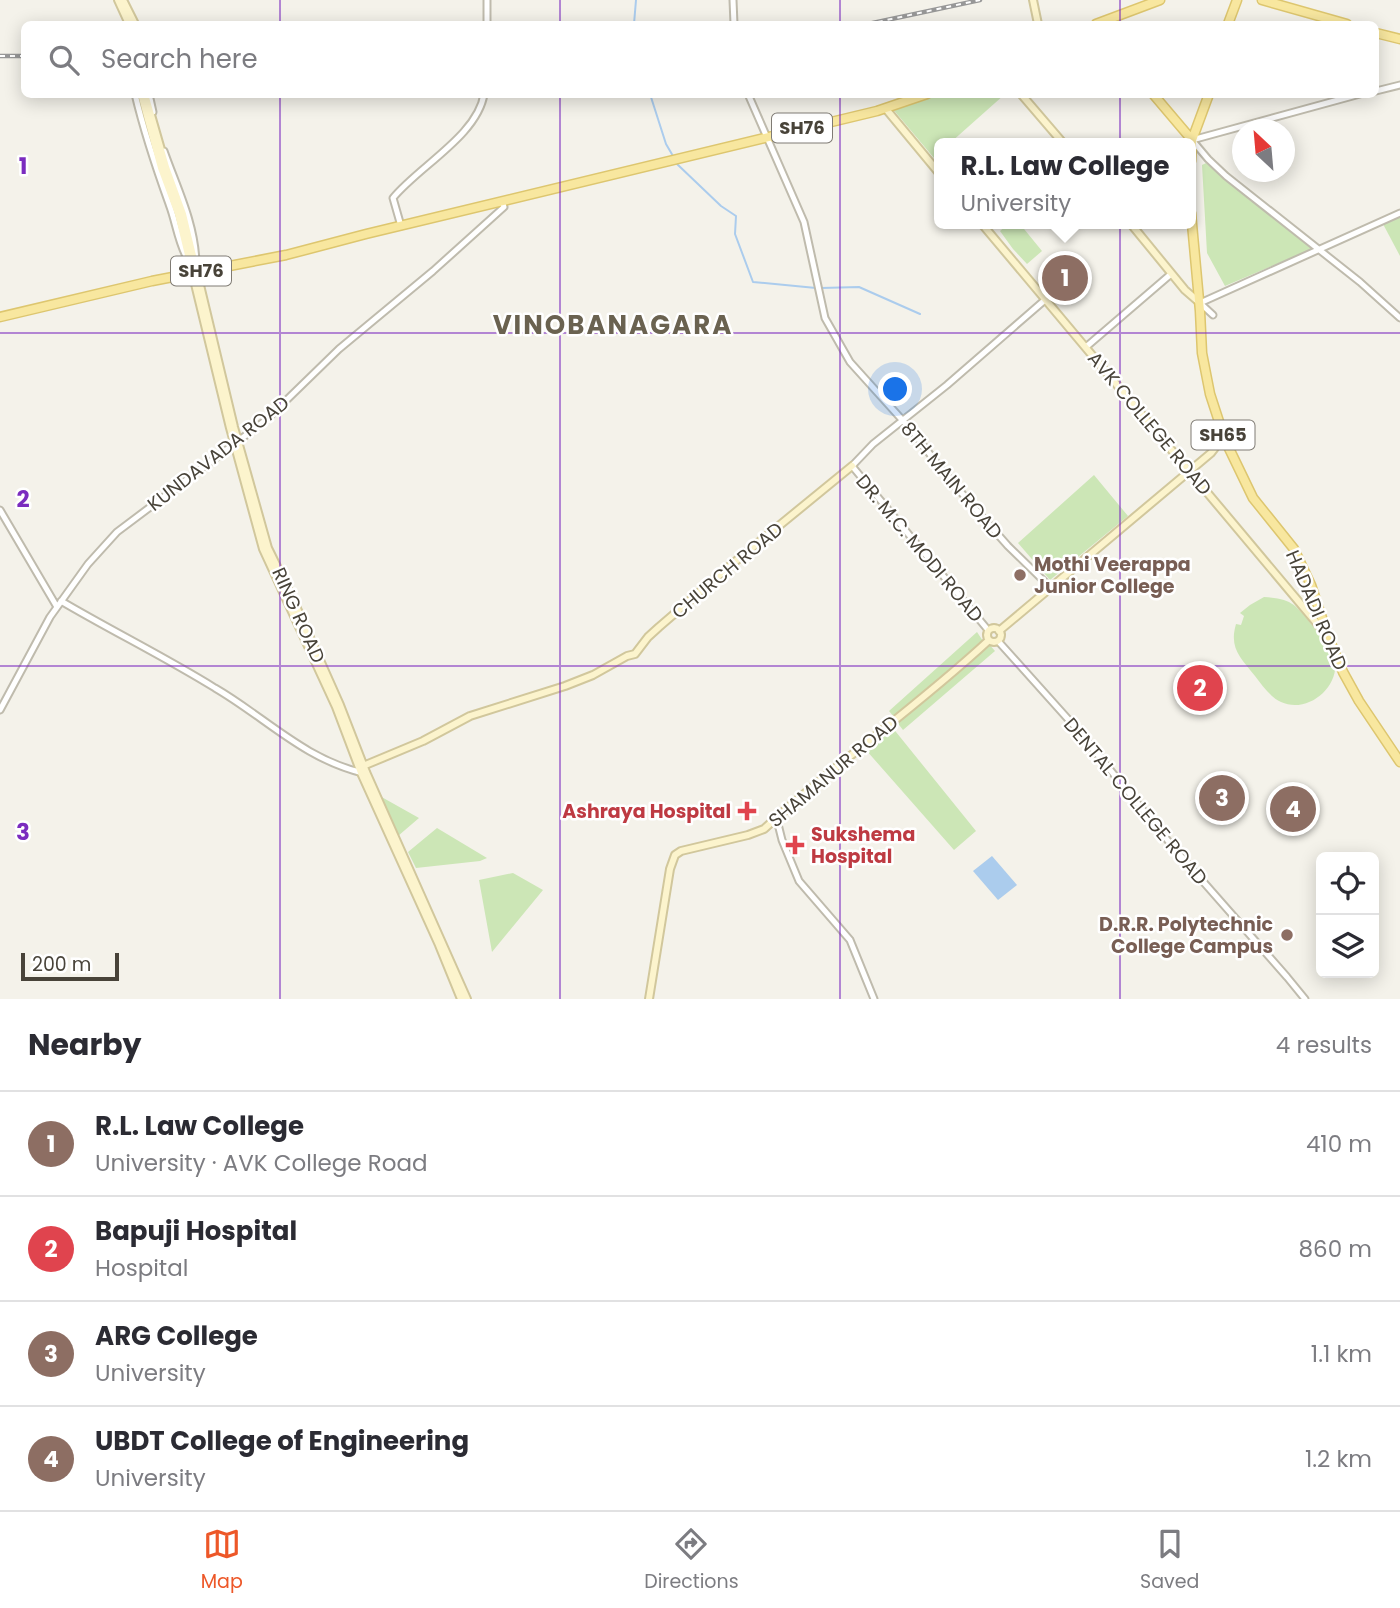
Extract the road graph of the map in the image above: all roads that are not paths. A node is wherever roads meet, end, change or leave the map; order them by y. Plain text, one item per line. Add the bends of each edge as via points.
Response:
1 (121, 0) edge
2 (486, 0) edge
3 (733, 0) edge
4 (1033, 0) edge
5 (1160, 0) edge
6 (1237, 0) edge
7 (1262, 0) edge
8 (128, 21) edge
9 (133, 21) edge
10 (488, 21) edge
11 (734, 21) edge
12 (1036, 21) edge
13 (1104, 21) edge
14 (1229, 21) edge
15 (1337, 21) edge
16 (1379, 34) edge
17 (1400, 39) edge
18 (1400, 85) edge
19 (1379, 90) edge
20 (136, 98) edge
21 (146, 98) edge
22 (146, 98) edge
23 (483, 98) edge
24 (750, 98) edge
25 (916, 98) edge
26 (1024, 98) edge
27 (1156, 98) edge
28 (1207, 98) edge
29 (1346, 98) edge
30 (886, 109) junction
31 (766, 137) junction
32 (1059, 138) edge
33 (1188, 138) edge
34 (1191, 138) edge
35 (1196, 139) edge
36 (1196, 147) edge
37 (934, 167) edge
38 (502, 201) junction
39 (1400, 213) edge
40 (401, 226) junction
41 (986, 229) edge
42 (1135, 229) edge
43 (1193, 229) edge
44 (1318, 250) junction
45 (194, 269) junction
46 (1171, 274) junction
47 (1046, 299) junction
48 (1200, 303) junction
49 (1213, 315) dead end
50 (0, 317) edge
51 (1400, 318) edge
52 (1086, 346) junction
53 (902, 421) junction
54 (1224, 436) junction
55 (236, 443) junction
56 (852, 466) junction
57 (1189, 470) junction
58 (0, 510) edge
59 (1049, 587) junction
60 (59, 604) junction
61 (1323, 623) junction
62 (988, 630) junction
63 (999, 631) junction
64 (989, 641) junction
65 (998, 641) junction
66 (0, 710) edge
67 (1400, 756) edge
68 (1400, 762) edge
69 (364, 770) junction
70 (775, 819) junction
71 (461, 999) edge
72 (467, 999) edge
73 (649, 999) edge
74 (874, 999) edge
75 (1305, 999) edge

1 - 8 main road
1 - 9 main road
2 - 10 street
3 - 11 street
4 - 12 main road
5 - 13 main road
6 - 14 main road
7 - 15 main road
16 - 17 main road
18 - 19 street
20 - 45 street via 183,250
21 - 45 street via 189,218 196,247
22 - 45 main road, RING ROAD
23 - 40 street via 477,115 457,139 393,198
24 - 31 street, 8TH MAIN ROAD
25 - 30 main road, SH76
26 - 32 main road
27 - 33 main road
28 - 34 main road
29 - 35 street
30 - 31 main road, SH76
30 - 37 main road
31 - 38 main road, SH76
31 - 53 street, 8TH MAIN ROAD via 804,222 825,318 850,362
36 - 44 street
38 - 40 main road, SH76
38 - 55 street, KUNDAVADA ROAD via 504,207
39 - 44 street
40 - 45 main road, SH76 via 286,255
41 - 47 main road, AVK COLLEGE ROAD
42 - 46 main road
43 - 48 main road, HADADI ROAD
44 - 48 street
44 - 51 street
45 - 50 main road, SH76
45 - 55 main road, RING ROAD
46 - 48 main road
46 - 52 street
47 - 52 main road, AVK COLLEGE ROAD
47 - 53 street, CHURCH ROAD
48 - 49 street
48 - 54 main road, HADADI ROAD / SH65 via 1202,353
52 - 57 main road, AVK COLLEGE ROAD
53 - 56 street, CHURCH ROAD
53 - 59 street, 8TH MAIN ROAD
54 - 57 main road
54 - 61 main road, HADADI ROAD / SH65 via 1252,498 1294,549
55 - 60 street, KUNDAVADA ROAD via 117,532
55 - 69 main road, RING ROAD via 268,548 340,705
56 - 62 street, DR. M.C. MODI ROAD
56 - 69 main road, CHURCH ROAD via 659,627 635,654 565,686 470,716
57 - 59 main road
57 - 61 main road, AVK COLLEGE ROAD
58 - 60 street
59 - 63 main road
60 - 66 street, KUNDAVADA ROAD
60 - 69 street via 215,688 295,744 334,763
61 - 67 main road via 1354,685
61 - 68 main road, HADADI ROAD / SH65 via 1352,689
62 - 63 main road
62 - 64 main road
63 - 65 main road
64 - 65 main road
64 - 70 main road, SHAMANUR ROAD
65 - 75 street, DENTAL COLLEGE ROAD
69 - 71 main road, RING ROAD
69 - 72 main road, RING ROAD
70 - 73 main road, SHAMANUR ROAD via 748,835 675,855
70 - 74 street via 799,881 850,940

